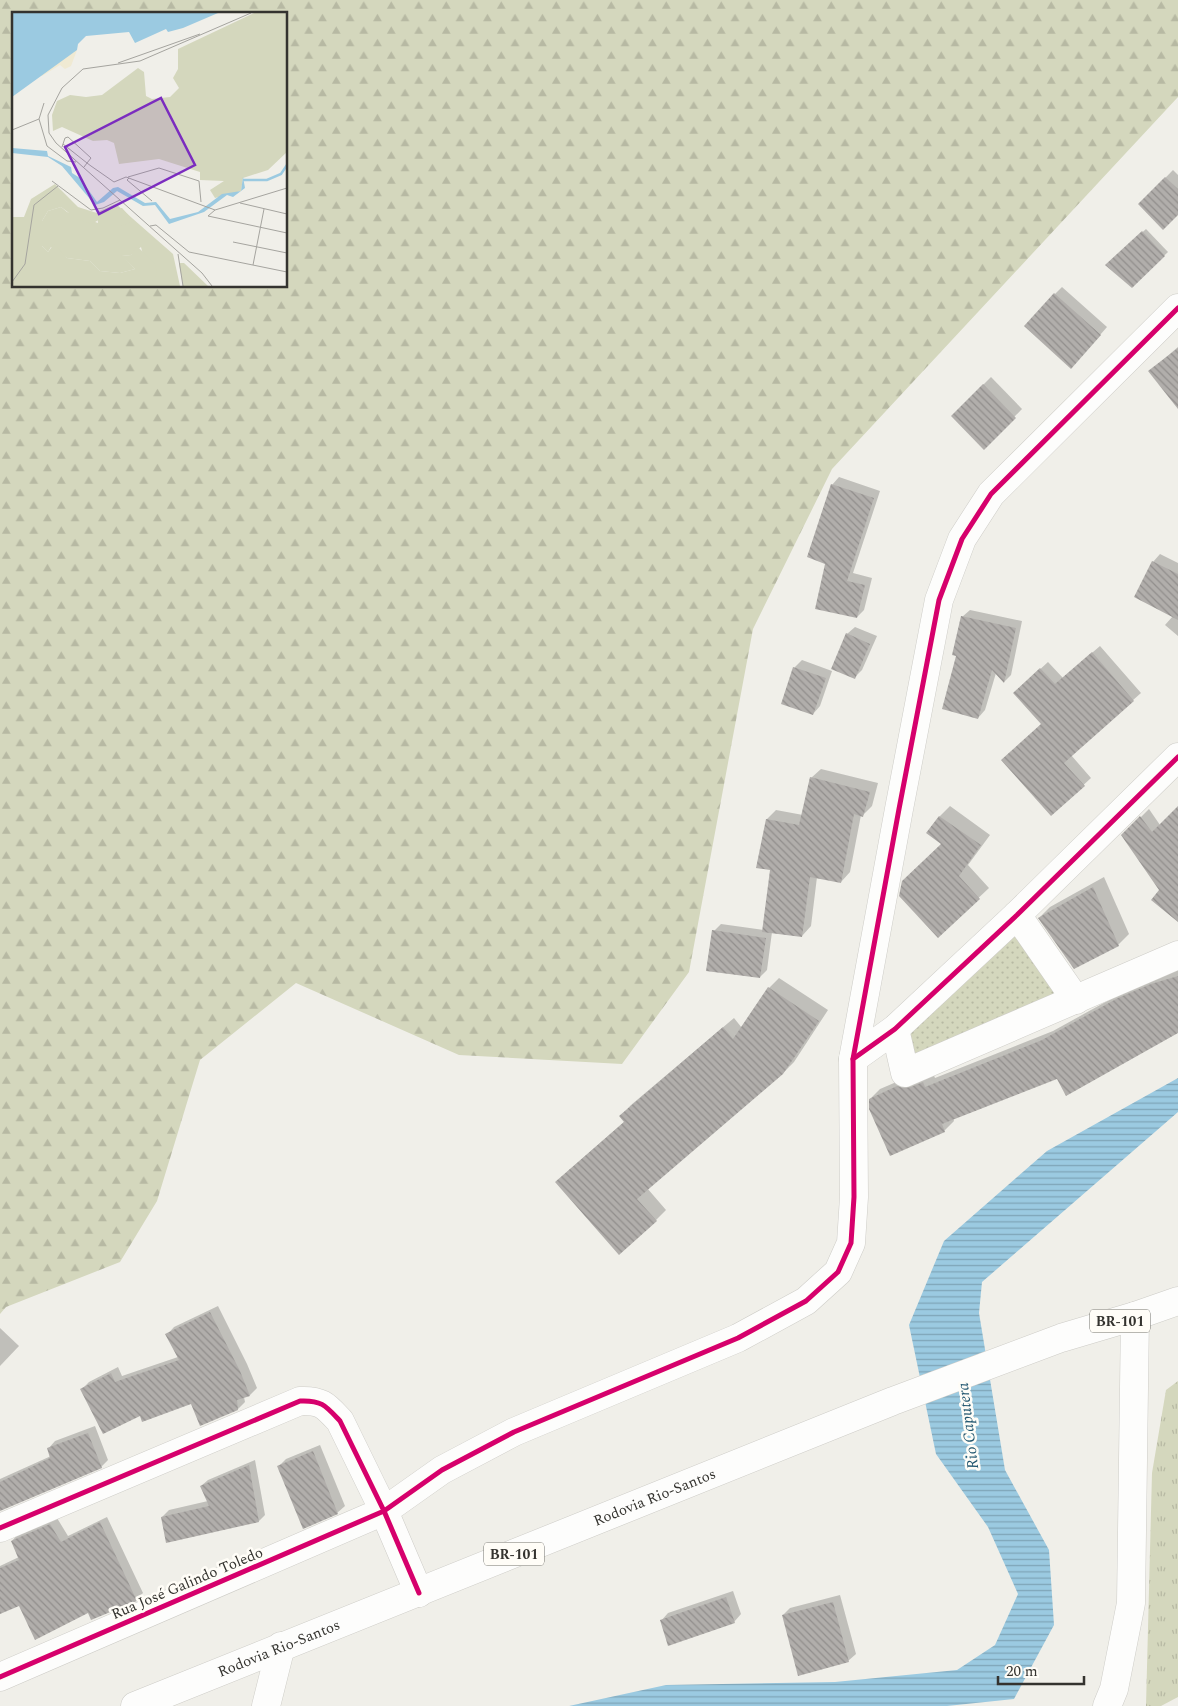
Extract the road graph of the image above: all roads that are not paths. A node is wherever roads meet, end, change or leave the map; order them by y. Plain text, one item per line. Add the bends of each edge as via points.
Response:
1 (1178, 308) edge
2 (1178, 757) edge
3 (1017, 915) junction
4 (1178, 955) edge
5 (1076, 1000) junction
6 (895, 1029) junction
7 (853, 1059) junction
8 (1178, 1301) edge
9 (1135, 1316) junction
10 (384, 1511) junction
11 (0, 1528) edge
12 (419, 1593) junction
13 (281, 1646) junction
14 (0, 1677) edge
15 (135, 1706) edge
16 (266, 1706) edge
17 (1107, 1706) edge

1 - 7 main road, Rua José Galindo Toledo via 992,494 962,540 939,600
2 - 3 main road
3 - 5 main road
3 - 6 main road
4 - 5 main road
5 - 6 main road via 905,1073
6 - 7 main road
7 - 10 main road, Rua José Galindo Toledo via 853,1215 851,1243 838,1272 806,1302 738,1338 514,1432 442,1470
8 - 9 main road, Rodovia Rio-Santos / BR-101
9 - 12 main road, Rodovia Rio-Santos / BR-101 via 1061,1338 893,1401
9 - 17 main road via 1131,1603 1114,1689
10 - 11 main road via 340,1421 329,1409 314,1400 307,1400
10 - 12 main road
10 - 14 main road, Rua José Galindo Toledo
12 - 13 main road, Rodovia Rio-Santos / BR-101
13 - 15 main road, Rodovia Rio-Santos / BR-101
13 - 16 main road

